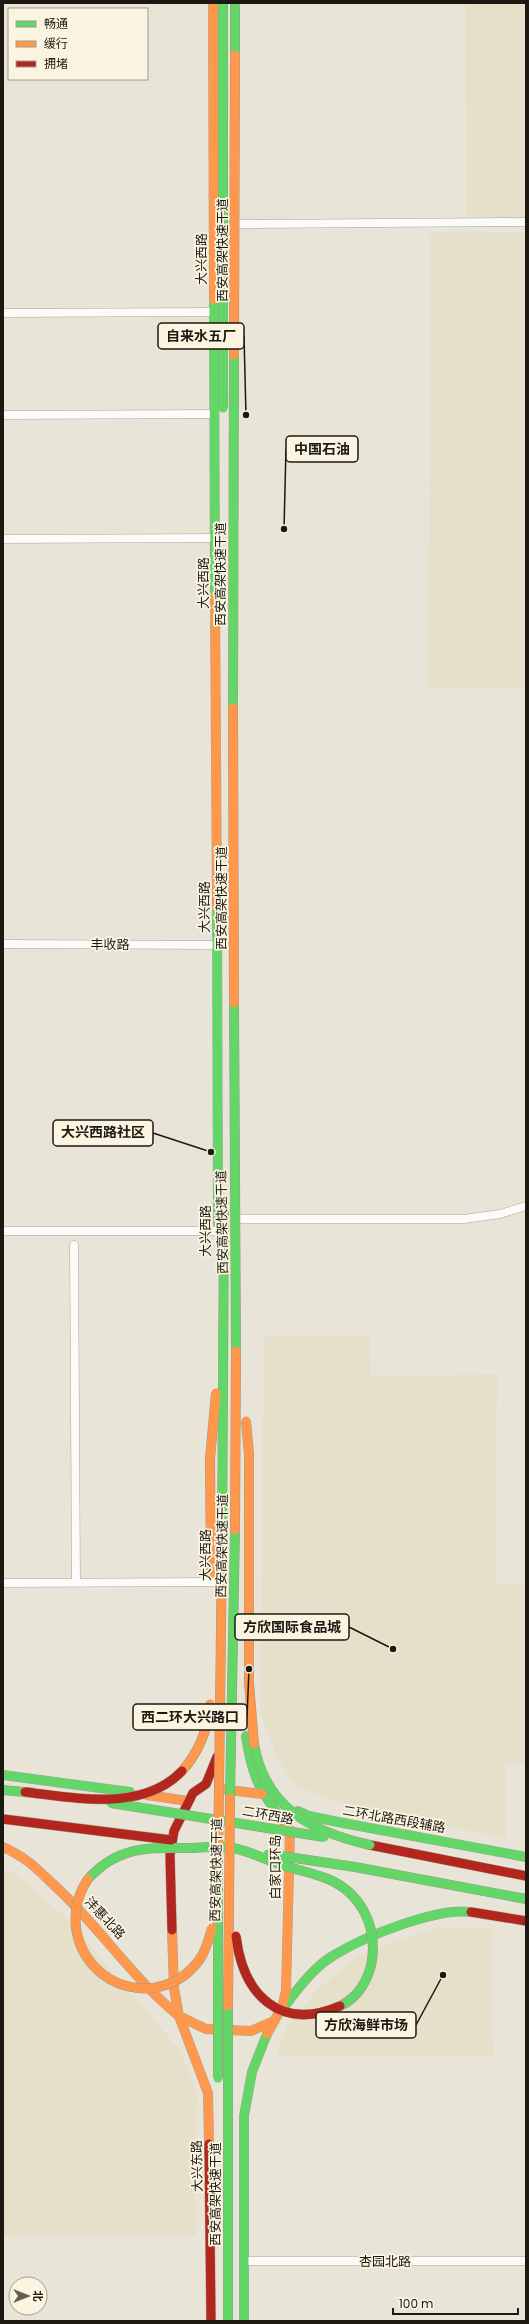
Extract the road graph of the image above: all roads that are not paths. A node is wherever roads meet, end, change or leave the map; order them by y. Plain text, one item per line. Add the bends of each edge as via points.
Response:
1 (213, 3) edge
2 (223, 3) edge
3 (235, 3) edge
4 (242, 3) edge
5 (526, 222) edge
6 (240, 224) junction
7 (215, 312) junction
8 (3, 313) edge
9 (215, 414) junction
10 (3, 415) edge
11 (216, 538) junction
12 (3, 539) edge
13 (3, 944) edge
14 (217, 945) junction
15 (526, 1206) edge
16 (241, 1220) junction
17 (3, 1231) edge
18 (218, 1231) junction
19 (74, 1245) dead end
20 (224, 1316) junction
21 (236, 1316) junction
22 (76, 1582) junction
23 (218, 1582) junction
24 (3, 1583) edge
25 (211, 1591) dead end
26 (210, 1695) dead end
27 (3, 1775) edge
28 (3, 1790) edge
29 (25, 1792) junction
30 (262, 1794) junction
31 (188, 1801) junction
32 (3, 1820) edge
33 (370, 1845) junction
34 (3, 1847) edge
35 (232, 1848) junction
36 (526, 1857) edge
37 (526, 1876) edge
38 (217, 1888) junction
39 (526, 1899) edge
40 (228, 1902) junction
41 (526, 1921) edge
42 (284, 2008) junction
43 (179, 2016) junction
44 (274, 2021) junction
45 (218, 2085) dead end
46 (218, 2109) dead end
47 (244, 2261) junction
48 (526, 2261) edge
49 (211, 2321) edge
50 (219, 2321) edge
51 (228, 2321) edge
52 (244, 2321) edge

1 - 7 main road, 大兴西路
2 - 20 main road, 西安高架快速干道, bridge
3 - 21 main road, 西安高架快速干道, bridge via 233,486
4 - 6 main road
5 - 6 street
6 - 16 main road
7 - 8 street
7 - 9 main road, 大兴西路
9 - 10 street
9 - 11 main road, 大兴西路
11 - 12 street
11 - 14 main road, 大兴西路
13 - 14 street, 丰收路
14 - 18 main road, 大兴西路
15 - 16 street via 500,1214 464,1219
16 - 30 main road via 241,1504 245,1732 250,1764
17 - 18 street
18 - 23 main road, 大兴西路
19 - 22 street
20 - 25 main road, bridge via 210,1459
20 - 38 main road, 西安高架快速干道, bridge
21 - 33 main road, bridge via 249,1455 250,1695 257,1762 279,1800 305,1823 333,1836
21 - 40 main road, 西安高架快速干道, bridge via 237,1435
22 - 23 street
22 - 24 street
23 - 31 main road, 大兴西路 via 217,1760 206,1784 193,1793
26 - 29 main road, bridge via 210,1714 204,1737 186,1767 162,1787 152,1792 98,1798
27 - 31 main road
28 - 29 main road, 二环西路, bridge
29 - 33 main road, 二环西路, bridge via 145,1807
30 - 31 main road via 218,1789
30 - 36 main road, 二环北路西段辅路 via 309,1816
30 - 42 main road, 白家口环岛 via 290,1830
31 - 43 main road via 174,1831 170,1855 172,1968
32 - 35 main road, bridge
33 - 37 main road, 二环西路
34 - 43 main road, 沣惠北路 via 23,1856 63,1893 98,1929 159,2000
35 - 38 main road, bridge via 143,1848 121,1854 104,1864 90,1876 78,1898 75,1924 79,1943 88,1961 113,1982 160,1987 174,1982 184,1977 198,1962 209,1944
35 - 39 main road, bridge via 355,1867
35 - 40 main road, bridge via 274,1864 329,1880 342,1886 355,1899 369,1920 373,1937 370,1971 363,1986 339,2006 315,2013 284,2012 271,2004 260,1996 241,1967 234,1921
38 - 45 main road, 西安高架快速干道, bridge
40 - 51 main road, 西安高架快速干道, bridge
41 - 42 main road via 464,1911 428,1915 335,1954 308,1977
42 - 44 main road
43 - 44 main road via 206,2029 251,2031
43 - 49 main road, 大兴东路 via 208,2093
44 - 47 main road via 261,2046 247,2090 243,2144
46 - 50 main road, 西安高架快速干道
47 - 48 street, 杏园北路
47 - 52 main road

